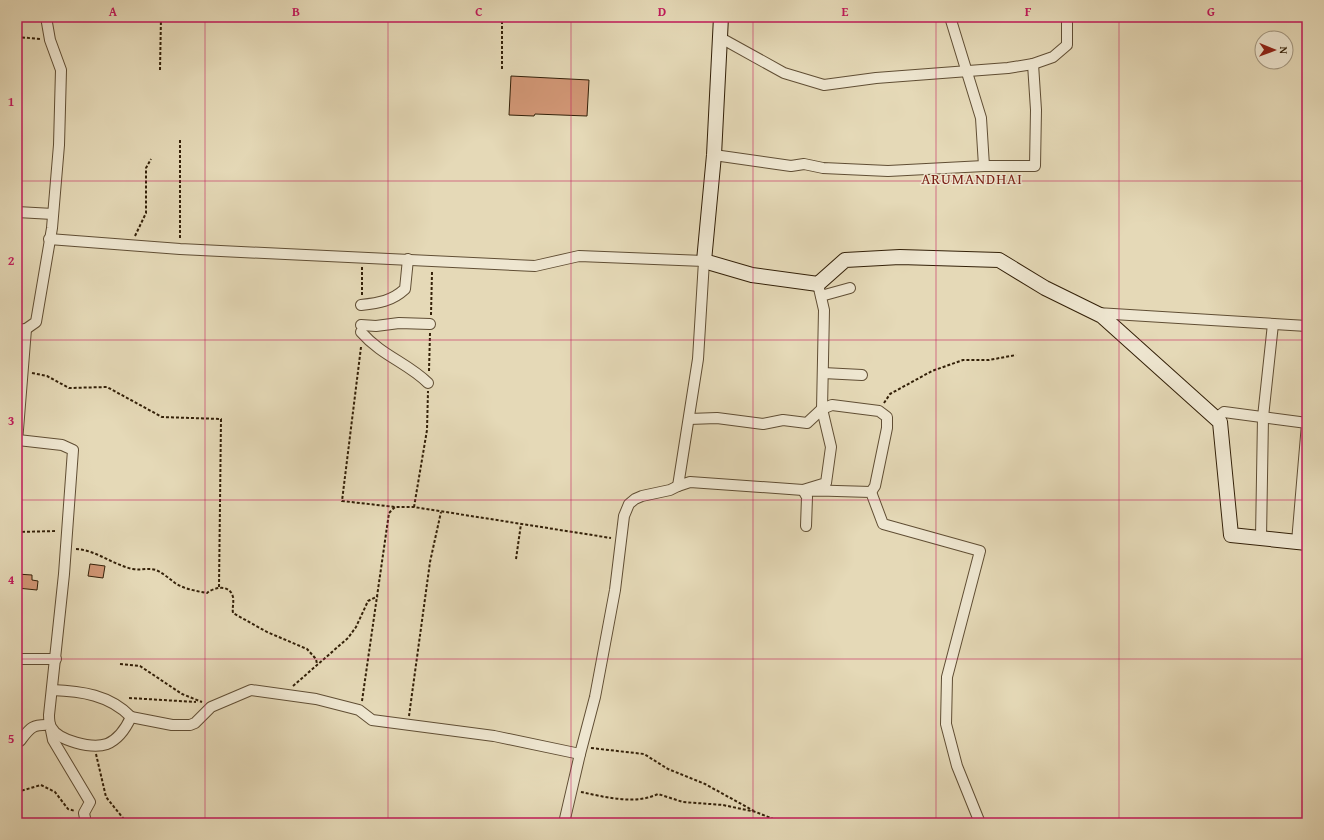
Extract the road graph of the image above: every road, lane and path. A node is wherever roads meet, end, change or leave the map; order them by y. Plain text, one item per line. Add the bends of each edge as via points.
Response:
1 (46, 17) edge
2 (161, 17) edge
3 (502, 17) edge
4 (722, 17) edge
5 (950, 17) edge
6 (1067, 17) edge
7 (17, 37) edge
8 (720, 37) junction
9 (50, 40) junction
10 (1033, 64) junction
11 (502, 68) dead end
12 (160, 70) dead end
13 (967, 72) junction
14 (180, 140) dead end
15 (714, 156) junction
16 (151, 159) dead end
17 (984, 166) junction
18 (17, 212) edge
19 (53, 214) junction
20 (49, 239) junction
21 (130, 246) junction
22 (180, 249) junction
23 (362, 257) junction
24 (408, 259) junction
25 (704, 261) junction
26 (850, 288) dead end
27 (820, 290) junction
28 (361, 305) joint
29 (1096, 313) junction
30 (430, 324) dead end
31 (1273, 324) junction
32 (1307, 326) edge
33 (361, 328) junction
34 (21, 329) edge
35 (1016, 355) dead end
36 (23, 370) junction
37 (822, 373) junction
38 (862, 375) dead end
39 (428, 383) dead end
40 (822, 409) junction
41 (879, 411) junction
42 (1263, 417) junction
43 (1216, 418) junction
44 (689, 419) junction
45 (1307, 424) edge
46 (17, 441) edge
47 (678, 486) junction
48 (803, 490) junction
49 (871, 492) junction
50 (395, 506) junction
51 (441, 512) junction
52 (521, 524) junction
53 (806, 526) dead end
54 (66, 531) junction
55 (17, 532) edge
56 (1261, 538) junction
57 (620, 540) junction
58 (1302, 543) edge
59 (65, 548) junction
60 (516, 559) dead end
61 (219, 588) junction
62 (378, 596) junction
63 (17, 659) edge
64 (56, 660) junction
65 (120, 664) dead end
66 (317, 664) junction
67 (52, 690) junction
68 (285, 695) junction
69 (129, 698) dead end
70 (197, 702) junction
71 (216, 705) junction
72 (359, 710) junction
73 (131, 717) junction
74 (50, 725) junction
75 (408, 725) junction
76 (20, 741) dead end
77 (94, 746) junction
78 (580, 754) junction
79 (572, 790) junction
80 (17, 792) edge
81 (756, 812) junction
82 (85, 818) edge
83 (128, 823) edge
84 (564, 823) edge
85 (800, 823) edge
86 (980, 823) edge

1 - 9 street
2 - 12 path
3 - 11 path
4 - 8 street
5 - 13 street
6 - 10 street via 1067,45 1052,57
7 - 9 path
8 - 13 street via 784,74 824,85 876,78
8 - 15 street
9 - 19 street via 61,70 59,145
10 - 13 street
10 - 17 street via 1036,110 1035,166
13 - 17 street via 981,118
14 - 22 path
15 - 17 street via 791,166 804,164 823,168 888,171
15 - 25 street
16 - 21 path via 146,168 146,213
18 - 19 street
19 - 20 street
20 - 21 street
20 - 34 street via 36,322
21 - 22 street
22 - 23 street
23 - 24 street
23 - 28 path
24 - 25 street via 535,266 579,256
24 - 28 street via 405,289 396,297 383,302
25 - 27 street
25 - 44 street via 698,359
26 - 27 street
27 - 29 street via 845,260 900,257 999,260 1045,288
27 - 37 street via 824,310
29 - 31 street
29 - 43 street
30 - 33 street via 399,323
31 - 32 street
31 - 42 street
33 - 39 street via 380,350 422,376
33 - 50 path via 361,351 342,501
34 - 36 street
35 - 41 path via 990,360 963,360 932,371 890,394
36 - 46 street
36 - 61 path via 47,376 70,388 107,387 162,417 221,419
37 - 38 street
37 - 40 street
40 - 41 street via 832,404
40 - 44 street via 807,423 783,420 763,424 717,418
40 - 48 street via 831,447 826,483
41 - 49 street via 887,417 887,428 875,486
42 - 43 street via 1224,412
42 - 45 street
42 - 56 street
43 - 56 street via 1220,422 1231,535
44 - 47 street
45 - 58 street
46 - 54 street via 62,445 73,450
47 - 48 street via 690,482
47 - 57 street via 642,496 629,504
48 - 49 street
48 - 53 street via 807,497
49 - 86 street via 883,524 980,551 947,677 946,724 957,766
50 - 51 path
50 - 62 path via 389,513
51 - 52 path
51 - 75 path via 430,562
52 - 57 path
52 - 60 path
54 - 55 path
54 - 59 street
56 - 58 street
57 - 78 street via 615,590 595,698
59 - 61 path via 83,549 109,562 134,569 150,568 196,591 207,593 213,588
59 - 64 street
61 - 66 path via 230,592 233,597 233,613 267,632 307,649
62 - 66 path via 368,601 348,638
62 - 72 path via 364,698
63 - 64 street
64 - 67 street
65 - 70 path via 140,666
66 - 68 path
67 - 73 street via 93,695 115,704
67 - 74 street
68 - 71 street via 251,690
68 - 72 street via 316,699
69 - 70 path
70 - 71 path
71 - 73 street via 195,723 183,726
72 - 75 street via 372,720
73 - 77 street via 125,730 115,739
74 - 76 street via 38,724 31,727
74 - 77 street via 54,731 72,742
74 - 82 street via 52,740 90,802
75 - 78 street via 494,736
77 - 83 path via 106,797
78 - 79 street
78 - 81 path via 589,748 644,754 668,769 704,784
79 - 81 path via 620,799 651,797 658,794 684,802 723,805
79 - 84 street
80 - 82 path via 42,786 55,792 68,809
81 - 85 path via 773,819

